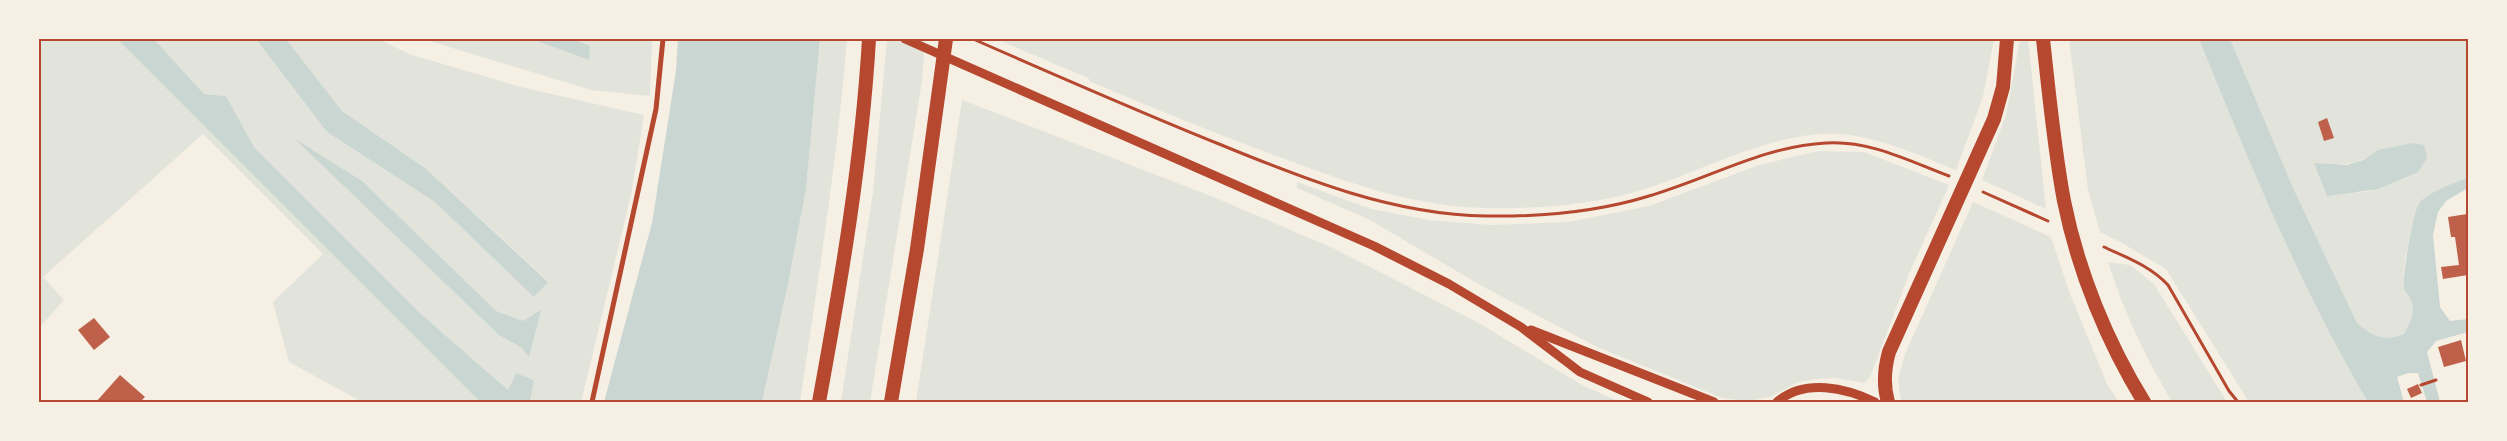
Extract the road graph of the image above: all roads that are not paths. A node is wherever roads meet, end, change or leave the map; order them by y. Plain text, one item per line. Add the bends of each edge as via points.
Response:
1 (663, 39) edge
2 (869, 39) edge
3 (905, 39) edge
4 (946, 39) edge
5 (2007, 39) edge
6 (2043, 39) edge
7 (1521, 327) junction
8 (592, 402) edge
9 (819, 402) edge
10 (891, 402) edge
11 (1648, 402) edge
12 (1714, 402) edge
13 (1777, 402) edge
14 (1875, 402) edge
15 (1888, 402) edge
16 (2144, 402) edge

1 - 8 street via 656,109
2 - 9 highway via 844,254
3 - 7 street via 1374,246 1449,284
4 - 10 highway via 917,249
5 - 15 highway via 2003,87 1994,119 1889,352 1884,370
6 - 16 highway via 2065,202 2101,320
7 - 11 street via 1580,372
7 - 12 street
13 - 14 street via 1805,389 1830,387 1853,392

